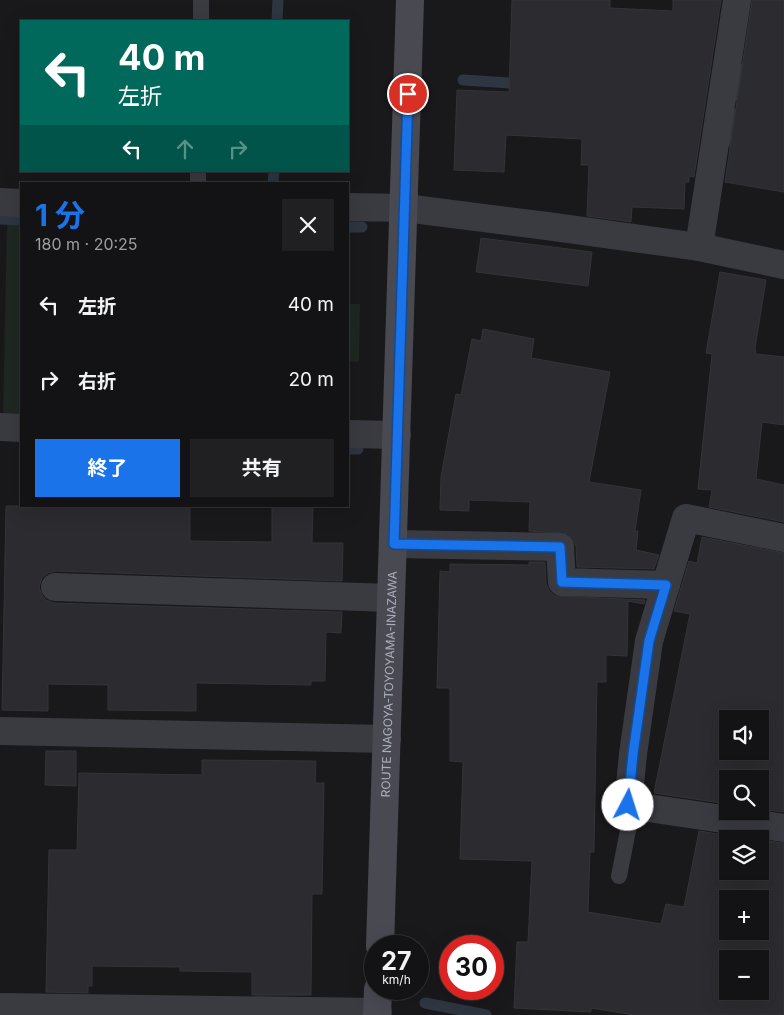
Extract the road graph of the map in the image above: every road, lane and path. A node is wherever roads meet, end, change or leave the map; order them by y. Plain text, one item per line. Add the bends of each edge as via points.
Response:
1 (201, 0) edge
2 (410, 0) edge
3 (737, 0) edge
4 (201, 20) edge
5 (0, 202) edge
6 (20, 203) edge
7 (349, 207) edge
8 (405, 208) junction
9 (699, 247) junction
10 (784, 265) edge
11 (0, 427) edge
12 (20, 428) edge
13 (349, 434) edge
14 (397, 435) junction
15 (784, 538) edge
16 (394, 544) junction
17 (666, 585) junction
18 (55, 587) dead end
19 (391, 598) junction
20 (0, 731) edge
21 (386, 739) junction
22 (633, 805) junction
23 (784, 828) edge
24 (618, 876) dead end
25 (380, 935) edge
26 (378, 1005) edge
27 (0, 1007) edge

1 - 4 lane
2 - 8 main road, ROUTE NAGOYA-TOYOYAMA-INAZAWA
3 - 9 street
5 - 6 street
7 - 8 street
8 - 9 street
8 - 14 main road, ROUTE NAGOYA-TOYOYAMA-INAZAWA
9 - 10 street
11 - 12 street
13 - 14 street
14 - 16 main road, ROUTE NAGOYA-TOYOYAMA-INAZAWA
15 - 17 street via 686,518
16 - 17 street via 560,547 562,582
16 - 19 main road, ROUTE NAGOYA-TOYOYAMA-INAZAWA
17 - 22 street via 649,641 628,805
18 - 19 street
19 - 21 main road, ROUTE NAGOYA-TOYOYAMA-INAZAWA
20 - 21 street
21 - 25 main road, ROUTE NAGOYA-TOYOYAMA-INAZAWA
22 - 23 street
22 - 24 lane
26 - 27 street

